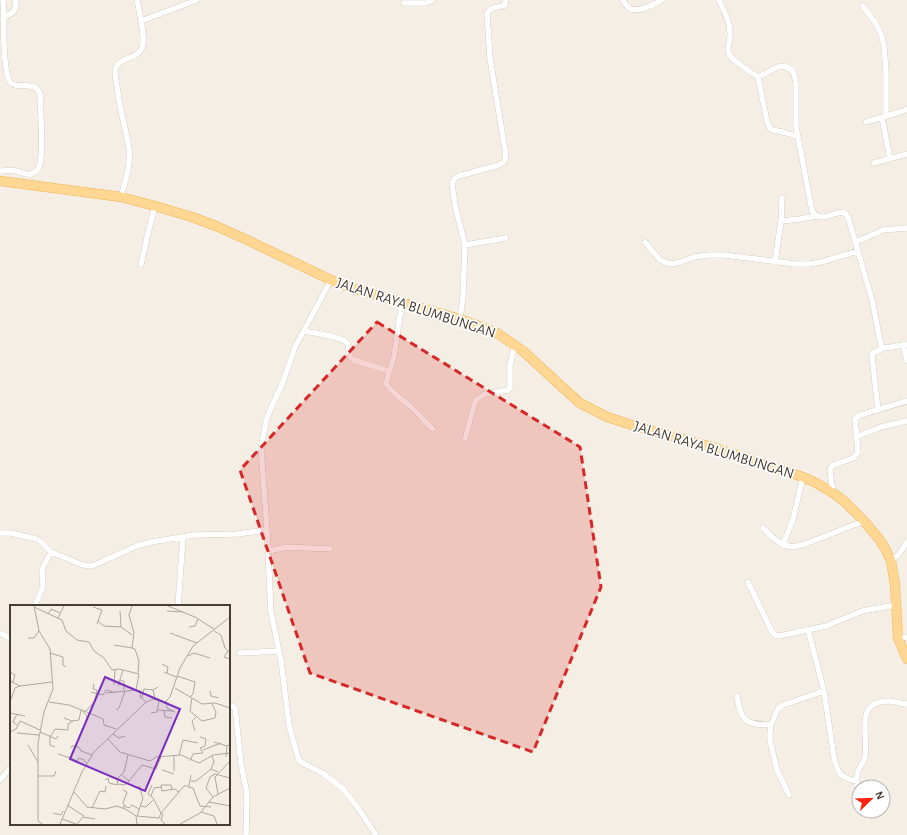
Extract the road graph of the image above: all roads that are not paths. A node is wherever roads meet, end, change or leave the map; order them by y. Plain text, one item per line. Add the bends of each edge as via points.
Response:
1 (3, 0) edge
2 (16, 0) edge
3 (137, 0) edge
4 (197, 0) edge
5 (432, 0) edge
6 (506, 0) edge
7 (623, 0) edge
8 (662, 0) edge
9 (720, 0) edge
10 (404, 4) dead end
11 (863, 6) dead end
12 (4, 17) junction
13 (141, 21) junction
14 (758, 77) junction
15 (907, 109) edge
16 (884, 116) junction
17 (866, 122) dead end
18 (798, 137) junction
19 (907, 154) edge
20 (890, 159) junction
21 (874, 163) dead end
22 (0, 171) edge
23 (0, 181) edge
24 (121, 197) junction
25 (782, 198) dead end
26 (155, 206) junction
27 (816, 216) junction
28 (781, 221) junction
29 (907, 228) edge
30 (506, 238) dead end
31 (645, 242) dead end
32 (856, 242) junction
33 (465, 246) junction
34 (858, 251) junction
35 (775, 262) junction
36 (141, 265) dead end
37 (331, 280) junction
38 (402, 302) junction
39 (460, 319) junction
40 (304, 331) junction
41 (905, 345) edge
42 (515, 346) junction
43 (883, 348) junction
44 (907, 361) edge
45 (389, 371) junction
46 (907, 401) edge
47 (878, 410) junction
48 (907, 421) edge
49 (433, 429) dead end
50 (856, 437) junction
51 (465, 439) dead end
52 (803, 477) junction
53 (834, 493) junction
54 (864, 521) junction
55 (763, 528) dead end
56 (267, 530) junction
57 (0, 533) edge
58 (182, 537) junction
59 (907, 542) edge
60 (783, 545) junction
61 (330, 548) dead end
62 (268, 551) junction
63 (51, 552) junction
64 (892, 561) junction
65 (748, 582) dead end
66 (896, 604) junction
67 (35, 605) edge
68 (178, 605) edge
69 (808, 630) junction
70 (0, 633) edge
71 (903, 637) edge
72 (10, 638) edge
73 (279, 651) junction
74 (240, 653) dead end
75 (907, 659) edge
76 (824, 691) junction
77 (737, 696) dead end
78 (907, 704) edge
79 (230, 705) edge
80 (771, 726) junction
81 (10, 769) edge
82 (857, 779) edge
83 (0, 780) edge
84 (851, 780) edge
85 (789, 795) dead end
86 (246, 835) edge
87 (376, 835) edge

1 - 12 street
2 - 12 street via 14,11
3 - 13 street
4 - 13 street
5 - 10 street via 426,3
6 - 33 street via 505,5 488,10 486,14 490,58 506,156 504,162 499,165 454,179 452,184 455,205
7 - 8 street via 627,7 636,10
9 - 14 street via 729,26 729,55
11 - 16 street via 875,22 884,46
12 - 22 street via 4,45 10,82 36,87 40,94 41,161 38,169 30,174
13 - 24 street via 142,49 119,64 115,72 129,151 128,170
14 - 18 street via 770,128
14 - 18 street via 778,67 785,66 792,70 796,83
15 - 16 street
16 - 17 street
16 - 20 street
18 - 27 street via 812,211
19 - 20 street
20 - 21 street
23 - 24 main road, JALAN RAYA BLUMBUNGAN
24 - 26 main road, JALAN RAYA BLUMBUNGAN
25 - 28 street
26 - 36 street
26 - 37 main road, JALAN RAYA BLUMBUNGAN via 216,226
27 - 28 street
27 - 32 street via 844,212
28 - 35 street
29 - 32 street via 882,230
30 - 33 street
31 - 35 street via 660,260 670,264 709,255
32 - 34 street
33 - 39 street
34 - 35 street via 809,264
34 - 43 street
37 - 38 main road, JALAN RAYA BLUMBUNGAN
37 - 40 street
38 - 39 main road, JALAN RAYA BLUMBUNGAN
38 - 45 street via 394,356
39 - 42 main road, JALAN RAYA BLUMBUNGAN via 497,333
40 - 45 street via 338,337 347,343 349,356 353,360
40 - 56 street via 295,347 266,421 261,448
41 - 43 street
41 - 44 street
42 - 51 street via 510,365 510,388 504,392 485,394 477,399
42 - 52 main road, JALAN RAYA BLUMBUNGAN via 580,403 607,417 709,446
43 - 47 street via 872,356
45 - 49 street via 386,383 388,388
46 - 47 street
47 - 50 street via 857,416
48 - 50 street via 881,427
50 - 53 street via 856,455 831,467
52 - 53 main road, JALAN RAYA BLUMBUNGAN
52 - 60 street via 793,519
53 - 54 main road, JALAN RAYA BLUMBUNGAN
54 - 60 street via 805,544 793,547
54 - 64 main road, JALAN RAYA BLUMBUNGAN
55 - 60 street
56 - 58 street
56 - 62 street
57 - 63 street via 36,539
58 - 63 street via 138,546 92,566
58 - 68 street
59 - 64 street
61 - 62 street via 287,547
62 - 73 street via 271,612
63 - 67 street via 42,567 43,586
64 - 66 main road, JALAN RAYA BLUMBUNGAN
65 - 69 street via 768,626 775,635
66 - 69 street via 862,611 826,626
66 - 71 main road, JALAN RAYA BLUMBUNGAN
69 - 76 street
70 - 72 street
71 - 75 main road, JALAN RAYA BLUMBUNGAN
73 - 74 street
73 - 87 street via 289,725 298,758 343,789
76 - 80 street via 783,705 778,709
76 - 84 street via 836,766 842,776
77 - 80 street via 741,715 746,721
78 - 82 street via 889,701 870,708 864,721 865,758
79 - 86 street via 235,708 246,789
80 - 85 street via 770,741 773,755
81 - 83 street

